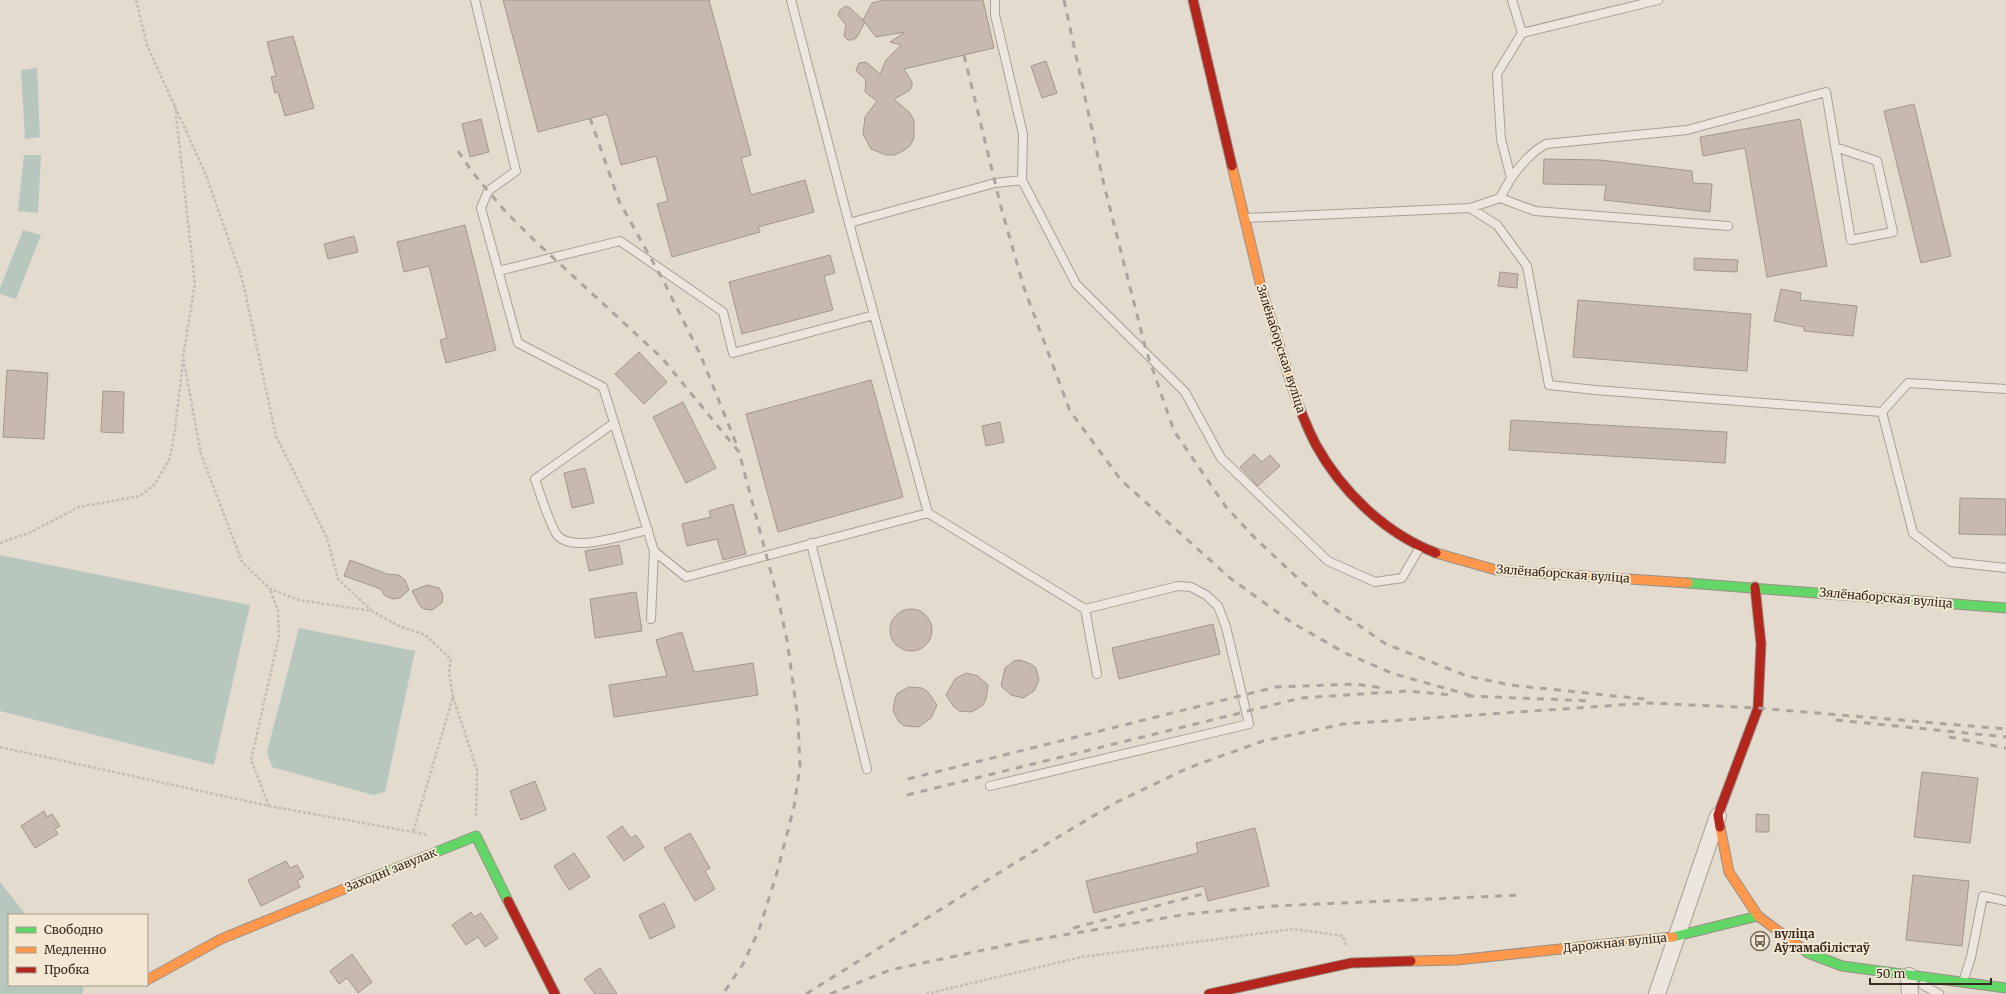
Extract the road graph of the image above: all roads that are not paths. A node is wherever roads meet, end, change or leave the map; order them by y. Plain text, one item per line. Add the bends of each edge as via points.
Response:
1 (475, 0) edge
2 (792, 0) edge
3 (995, 0) edge
4 (1193, 0) edge
5 (1512, 0) edge
6 (1658, 0) edge
7 (1522, 33) junction
8 (1835, 147) junction
9 (1511, 178) junction
10 (1022, 180) junction
11 (1500, 198) junction
12 (1470, 208) junction
13 (1245, 218) junction
14 (849, 222) junction
15 (1728, 226) dead end
16 (498, 271) junction
17 (874, 315) junction
18 (2006, 389) edge
19 (1882, 412) junction
20 (614, 423) junction
21 (928, 513) junction
22 (648, 530) junction
23 (811, 543) junction
24 (1420, 547) junction
25 (654, 551) junction
26 (2006, 568) edge
27 (1756, 587) junction
28 (2006, 608) edge
29 (1085, 609) junction
30 (651, 619) dead end
31 (1097, 674) dead end
32 (867, 769) dead end
33 (990, 786) dead end
34 (1718, 815) junction
35 (2006, 901) edge
36 (1758, 916) junction
37 (1678, 936) junction
38 (1909, 976) junction
39 (148, 979) edge
40 (1963, 983) junction
41 (2006, 988) edge
42 (555, 994) edge
43 (1209, 994) edge
44 (1657, 994) edge
45 (1910, 994) edge
46 (1939, 994) edge

1 - 16 lane via 516,171 488,191 481,208
2 - 14 lane
3 - 10 lane via 995,15 1023,134
4 - 13 street, Зялёнаборская вуліца
5 - 7 lane
6 - 7 lane
7 - 9 lane via 1497,74 1501,139
8 - 8 lane via 1851,240 1893,232 1877,161
8 - 9 lane via 1826,92 1687,130 1546,144 1536,149
9 - 11 lane
10 - 14 lane via 996,183
10 - 24 lane via 1076,284 1185,392 1221,458 1328,561 1375,582 1402,578
11 - 12 lane
11 - 15 lane via 1535,211
12 - 13 lane
12 - 19 lane via 1497,225 1527,266 1550,385
13 - 24 street, Зялёнаборская вуліца via 1261,288 1280,352 1302,415 1316,445 1334,473 1356,499 1382,523
14 - 17 lane
16 - 17 lane via 620,241 723,312 733,353
16 - 20 lane via 518,343 603,387
17 - 21 lane
18 - 19 lane via 1908,383
19 - 26 lane via 1913,533 1951,562
20 - 22 lane
20 - 22 lane via 535,479 558,536 565,542 577,544
21 - 23 lane
21 - 29 lane
22 - 25 lane
23 - 25 lane via 686,577
23 - 32 lane
24 - 27 street, Зялёнаборская вуліца via 1496,570
25 - 30 lane
27 - 28 street, Зялёнаборская вуліца
27 - 34 street via 1761,644 1758,708
29 - 31 lane
29 - 33 lane via 1178,586 1206,594 1218,606 1226,627 1249,724
34 - 36 street via 1729,872
34 - 37 street
35 - 40 lane via 1983,896
36 - 37 street, Дарожная вуліца
36 - 38 street via 1808,953 1842,966
37 - 43 street, Дарожная вуліца via 1457,960 1351,963
37 - 44 street
38 - 40 street
38 - 45 street
38 - 46 lane
39 - 42 street, Заходні завулак via 221,939 476,836
40 - 41 street

